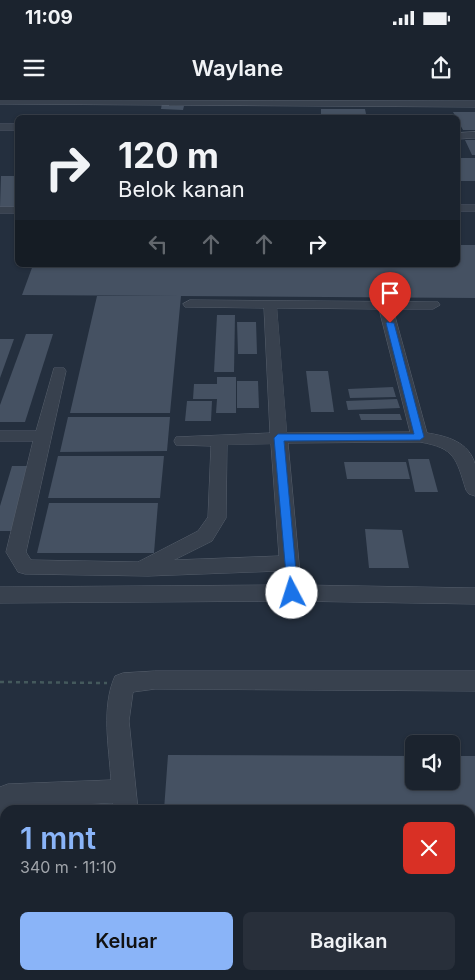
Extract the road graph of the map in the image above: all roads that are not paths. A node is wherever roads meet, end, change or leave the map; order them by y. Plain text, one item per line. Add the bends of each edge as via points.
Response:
1 (0, 101) edge
2 (22, 101) edge
3 (47, 101) edge
4 (475, 104) edge
5 (0, 127) edge
6 (15, 127) edge
7 (475, 132) edge
8 (460, 136) edge
9 (460, 208) edge
10 (475, 208) edge
11 (0, 210) edge
12 (15, 210) edge
13 (190, 304) dead end
14 (270, 304) junction
15 (385, 304) junction
16 (433, 305) dead end
17 (59, 371) dead end
18 (0, 436) edge
19 (43, 436) junction
20 (420, 437) junction
21 (278, 438) junction
22 (219, 440) junction
23 (182, 441) dead end
24 (475, 490) edge
25 (290, 563) junction
26 (110, 569) junction
27 (140, 569) junction
28 (292, 593) junction
29 (0, 595) edge
30 (106, 595) junction
31 (475, 596) edge
32 (475, 681) edge
33 (123, 683) joint
34 (4, 796) edge
35 (125, 801) edge

1 - 2 lane
2 - 3 lane
3 - 4 lane via 264,106 447,107
5 - 6 lane
7 - 8 lane
9 - 10 lane
11 - 12 lane
13 - 14 lane
14 - 15 lane
14 - 21 lane
15 - 16 lane
15 - 20 lane
17 - 19 lane
18 - 19 lane
19 - 26 lane via 16,552 19,560 25,567
20 - 21 lane
20 - 24 lane via 442,440 463,454
21 - 22 lane
21 - 25 lane
22 - 23 lane
22 - 27 lane via 217,518 205,536
25 - 27 lane
25 - 28 lane
26 - 27 lane
26 - 30 lane
28 - 30 lane
28 - 31 lane
29 - 30 lane
32 - 33 lane via 154,680
33 - 35 lane via 118,721
34 - 35 lane

